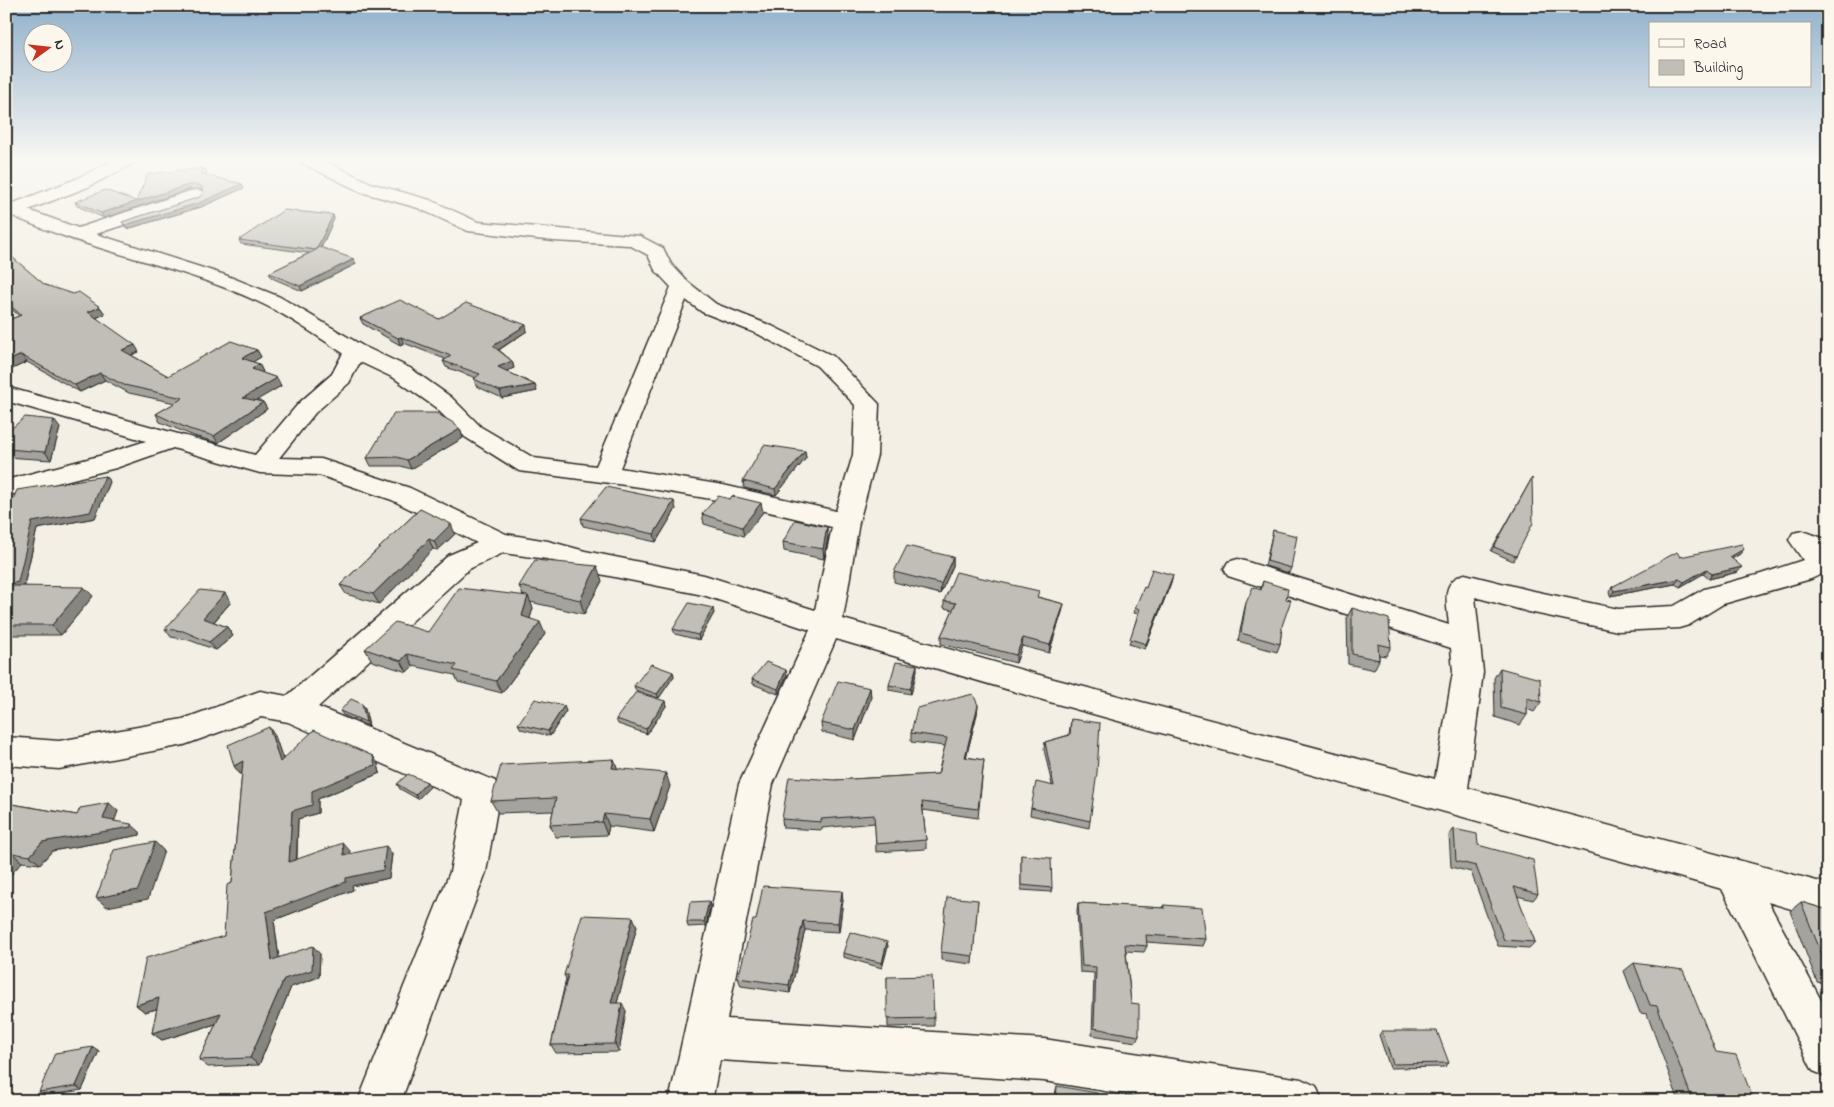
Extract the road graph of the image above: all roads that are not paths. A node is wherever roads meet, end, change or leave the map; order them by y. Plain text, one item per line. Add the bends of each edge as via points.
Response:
1 (149, 211) edge
2 (438, 211) edge
3 (13, 213) edge
4 (78, 234) junction
5 (682, 286) junction
6 (355, 351) junction
7 (6, 394) edge
8 (172, 441) junction
9 (260, 465) junction
10 (605, 475) junction
11 (6, 488) edge
12 (846, 522) junction
13 (500, 542) junction
14 (1828, 551) edge
15 (1238, 569) dead end
16 (828, 625) junction
17 (1465, 641) junction
18 (293, 710) junction
19 (6, 751) edge
20 (1449, 798) junction
21 (1734, 875) junction
22 (1828, 902) edge
23 (703, 1038) junction
24 (1828, 1056) edge
25 (379, 1101) edge
26 (690, 1101) edge
27 (1301, 1101) edge

1 - 4 street
2 - 5 street via 474,227 633,240 656,252 662,266
3 - 4 street
4 - 6 street via 218,279 272,301
5 - 10 street
5 - 12 street via 709,308 765,330 825,362 867,404 865,455
6 - 9 street via 340,378 308,408
6 - 10 street via 402,373 443,402 473,432 528,465
7 - 8 street
8 - 9 street
8 - 11 street
9 - 13 street via 321,467 401,494
10 - 12 street via 723,494
12 - 16 street
13 - 16 street via 704,585
13 - 18 street via 459,562
14 - 17 street via 1803,540 1821,563 1801,572 1714,596 1679,617 1618,620 1465,584 1461,596
15 - 17 street
16 - 20 street via 1050,690
16 - 23 street via 756,784
17 - 20 street via 1468,672
18 - 19 street via 260,704 184,732 59,755
18 - 25 street via 482,792 468,872
20 - 21 street
21 - 22 street
21 - 24 street
23 - 26 street
23 - 27 street via 1044,1060

